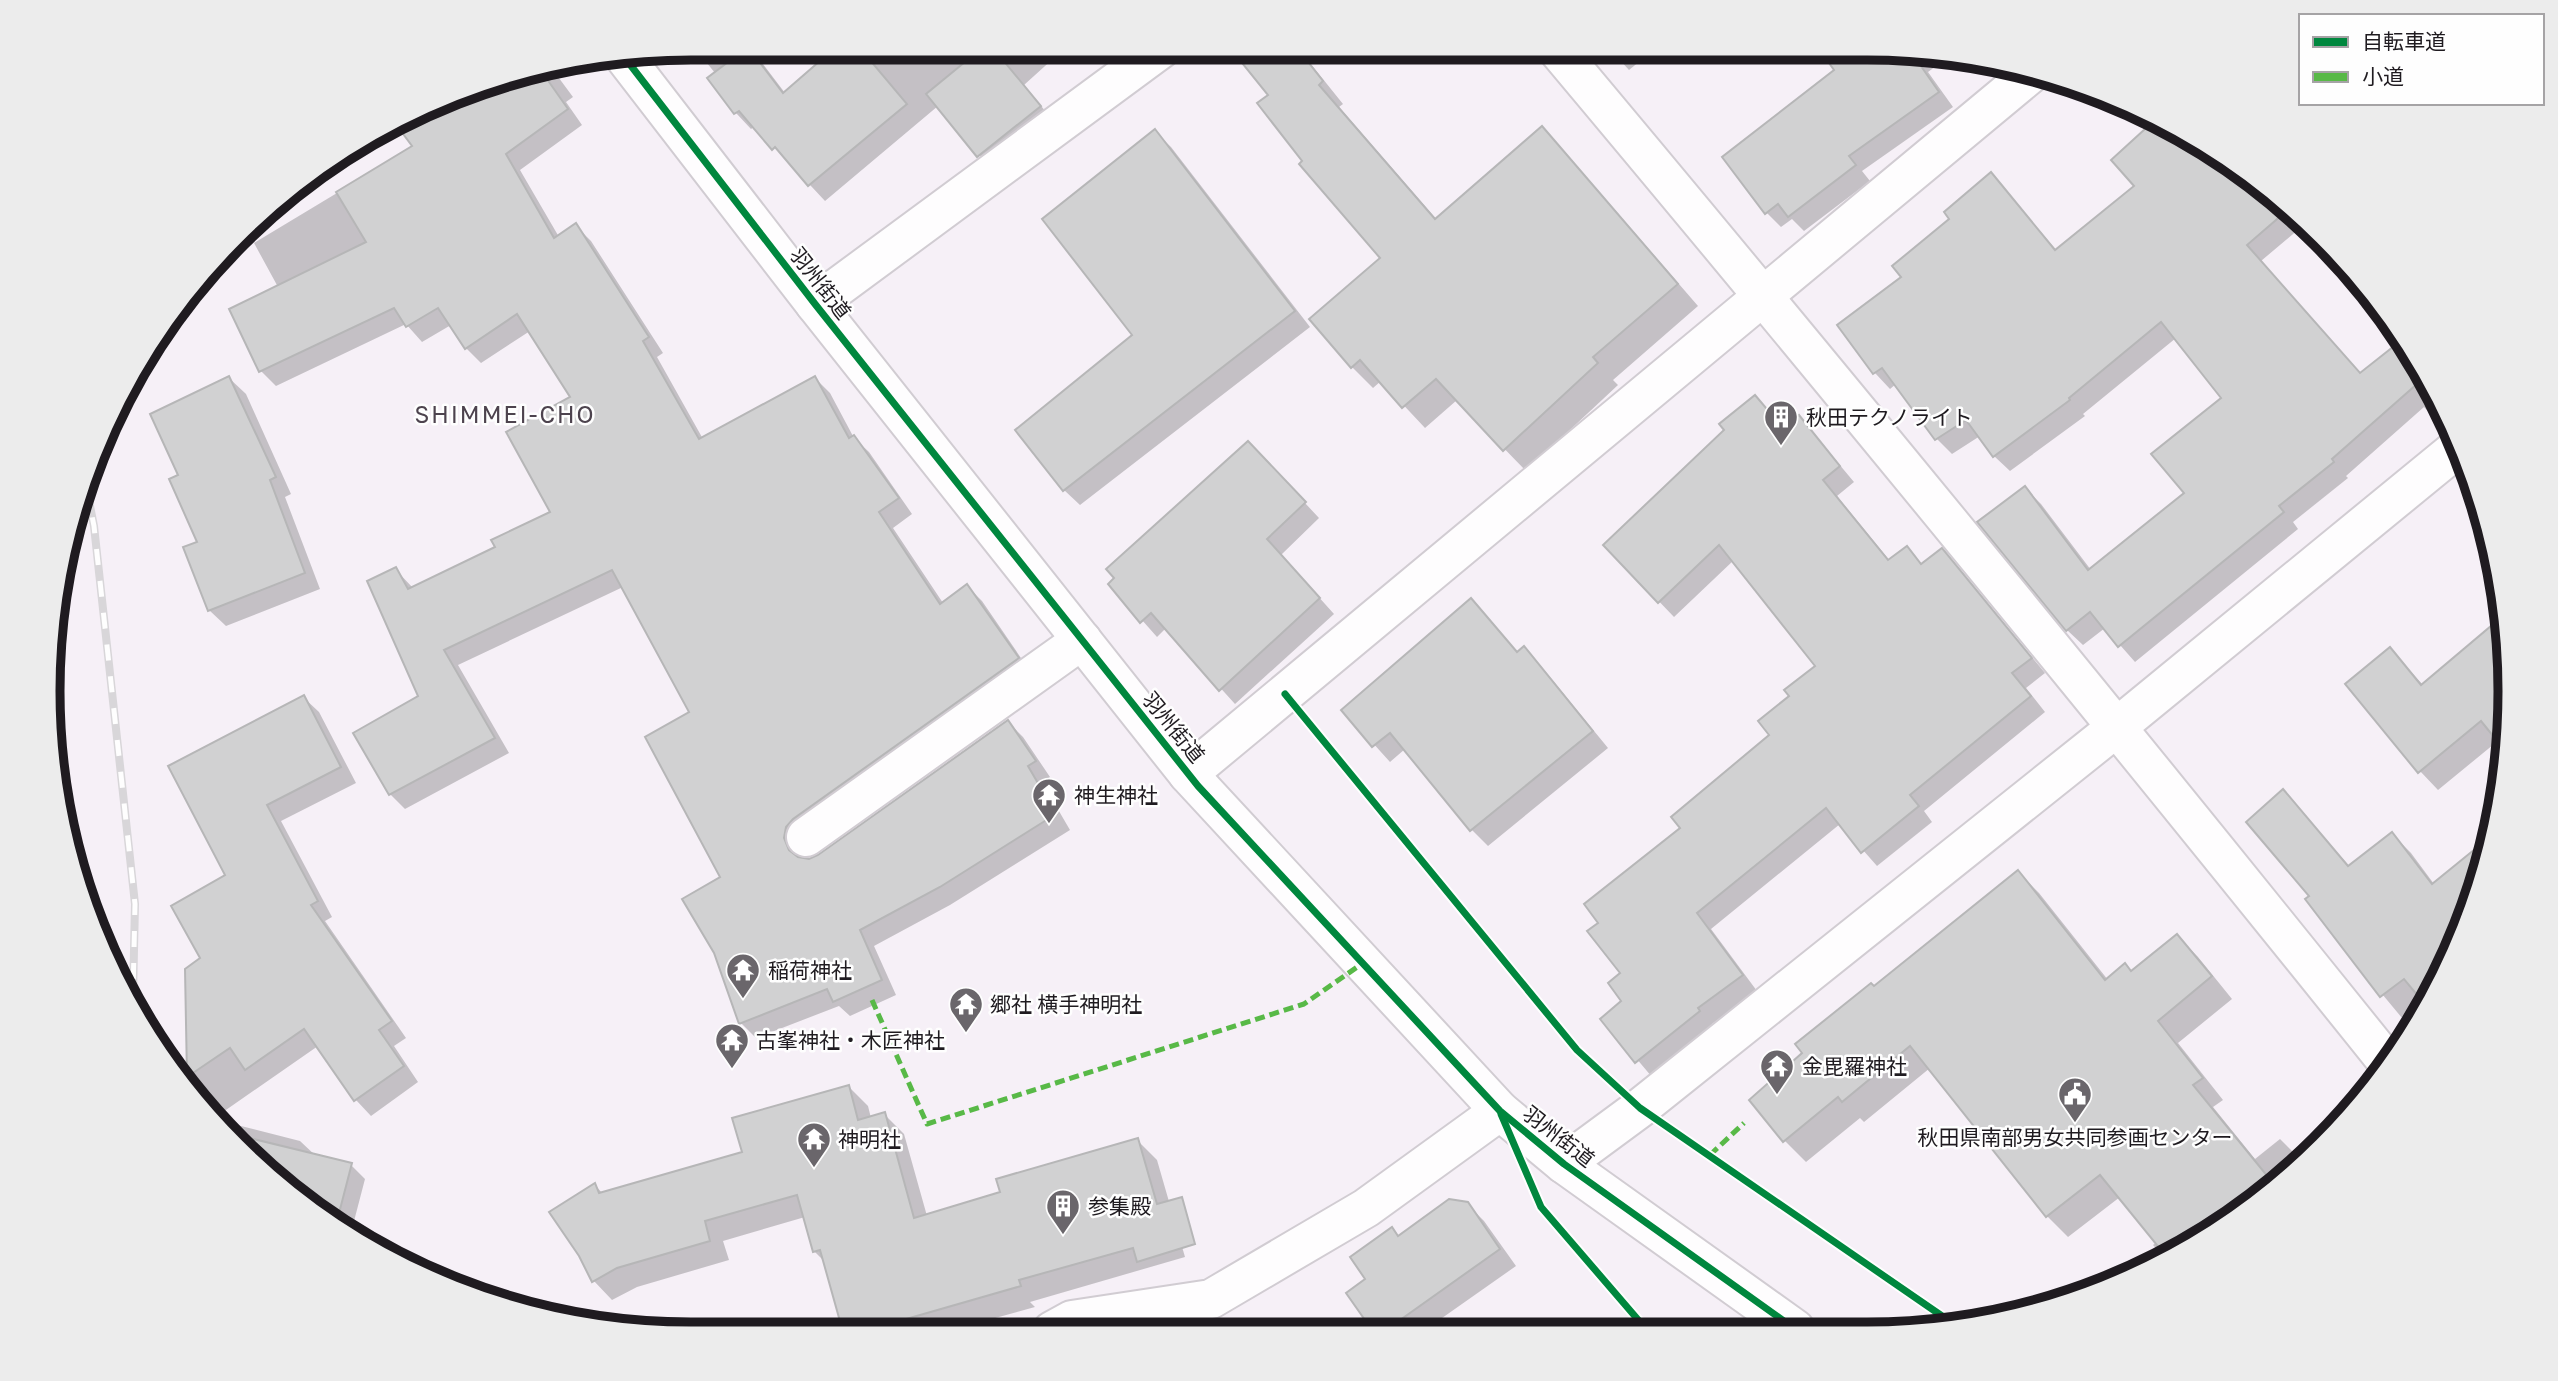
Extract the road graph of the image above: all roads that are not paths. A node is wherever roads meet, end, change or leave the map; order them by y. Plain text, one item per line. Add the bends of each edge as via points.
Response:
1 (1146, 60) edge
2 (1566, 60) edge
3 (629, 63) edge
4 (2024, 79) edge
5 (1763, 295) junction
6 (815, 304) junction
7 (2451, 452) edge
8 (1082, 640) junction
9 (2117, 727) junction
10 (1188, 774) junction
11 (806, 837) dead end
12 (2382, 1055) edge
13 (1500, 1111) junction
14 (1564, 1164) junction
15 (1068, 1322) edge
16 (1780, 1322) edge

1 - 6 street
2 - 5 street
3 - 6 street, 羽州街道
4 - 5 street
5 - 9 street
5 - 10 street
6 - 8 street, 羽州街道
7 - 9 street
8 - 10 street, 羽州街道
8 - 11 street
9 - 12 street
9 - 14 street
10 - 13 street, 羽州街道
13 - 14 street, 羽州街道
13 - 15 street via 1366,1208 1211,1299
14 - 16 street, 羽州街道

